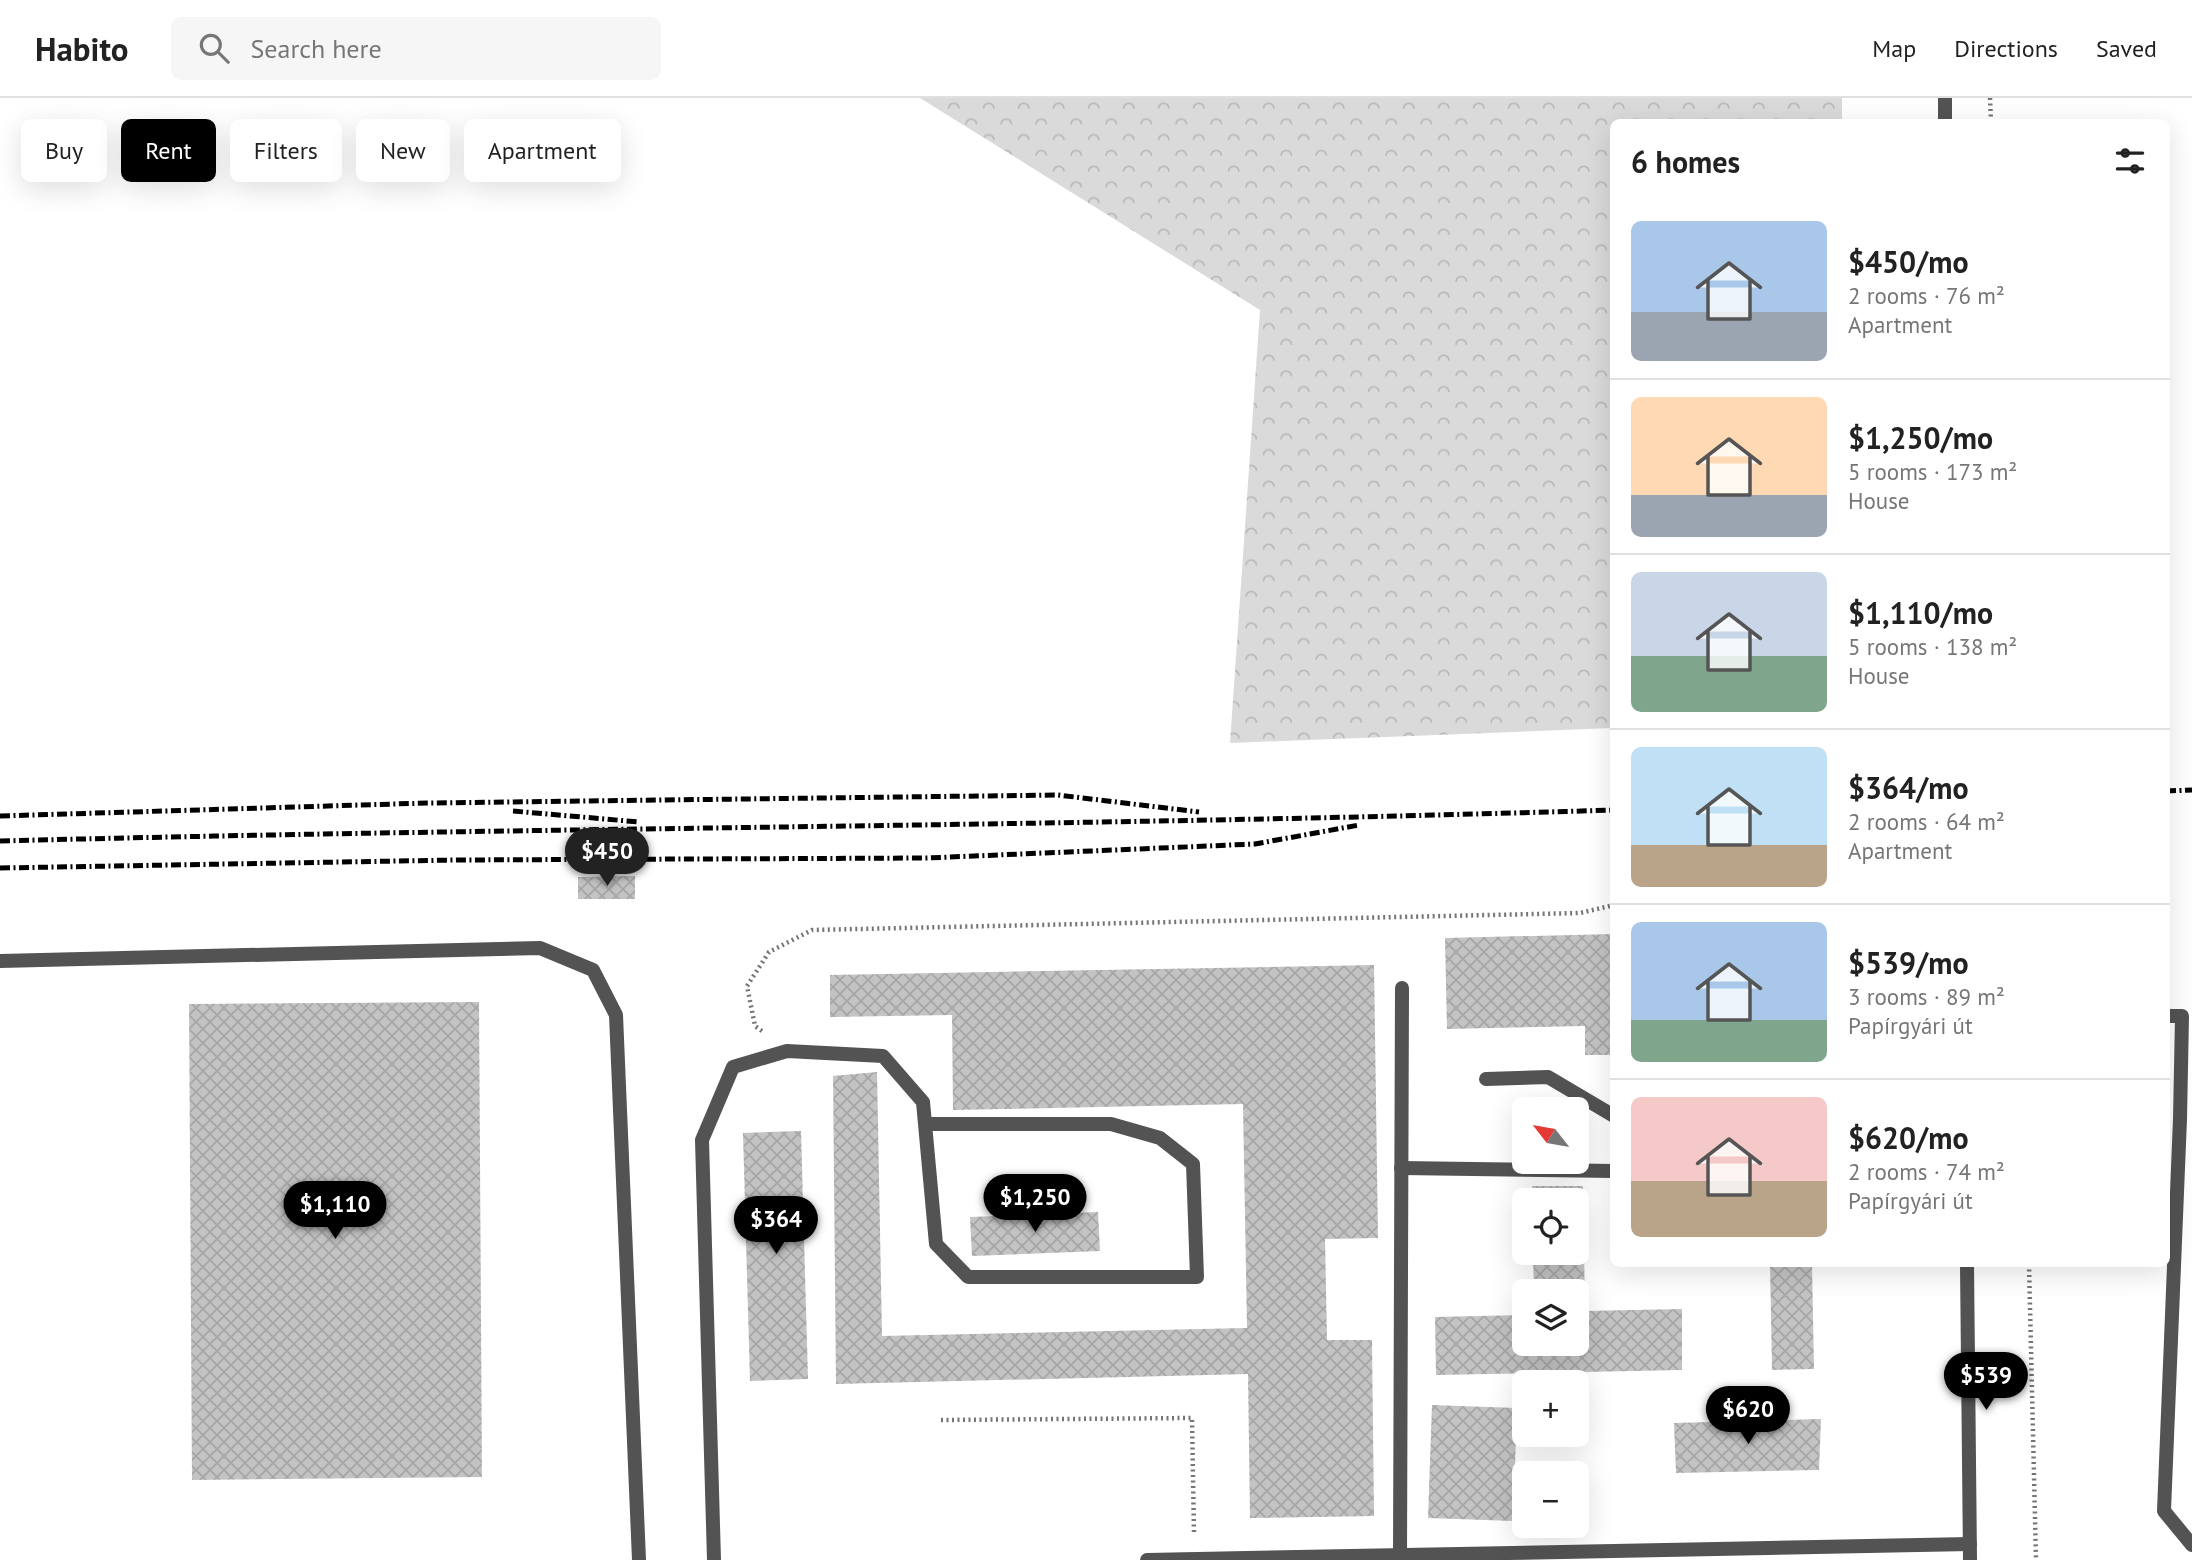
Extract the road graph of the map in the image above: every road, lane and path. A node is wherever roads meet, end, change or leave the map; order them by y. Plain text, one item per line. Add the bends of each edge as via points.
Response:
1 (1945, 98) edge
2 (1990, 98) edge
3 (1945, 119) edge
4 (1991, 119) edge
5 (1610, 906) edge
6 (0, 961) edge
7 (1402, 988) dead end
8 (2170, 1016) edge
9 (787, 1051) junction
10 (1486, 1079) dead end
11 (1610, 1114) edge
12 (2186, 1118) edge
13 (925, 1124) junction
14 (1401, 1168) junction
15 (1610, 1171) edge
16 (1966, 1267) edge
17 (2029, 1267) edge
18 (941, 1420) dead end
19 (1970, 1544) junction
20 (2192, 1545) edge
21 (1400, 1555) junction
22 (1194, 1559) edge
23 (639, 1560) edge
24 (714, 1560) edge
25 (1147, 1560) edge
26 (1970, 1560) edge
27 (2036, 1560) edge

1 - 3 street
2 - 4 path
5 - 9 path via 1580,913 813,930 769,952 747,986 755,1026
6 - 23 street via 540,948 593,970 616,1015
7 - 14 street
8 - 12 street via 2182,1016
9 - 13 street via 883,1055 923,1101
9 - 24 street via 733,1068 702,1140
10 - 11 street via 1548,1077
12 - 20 street via 2164,1511
13 - 13 street via 936,1244 968,1277 1198,1277 1194,1164 1160,1138 1111,1124
14 - 15 street
14 - 21 street
16 - 19 street
17 - 27 path
18 - 22 path via 1192,1418
19 - 21 street
19 - 26 street
21 - 22 street
22 - 25 street

